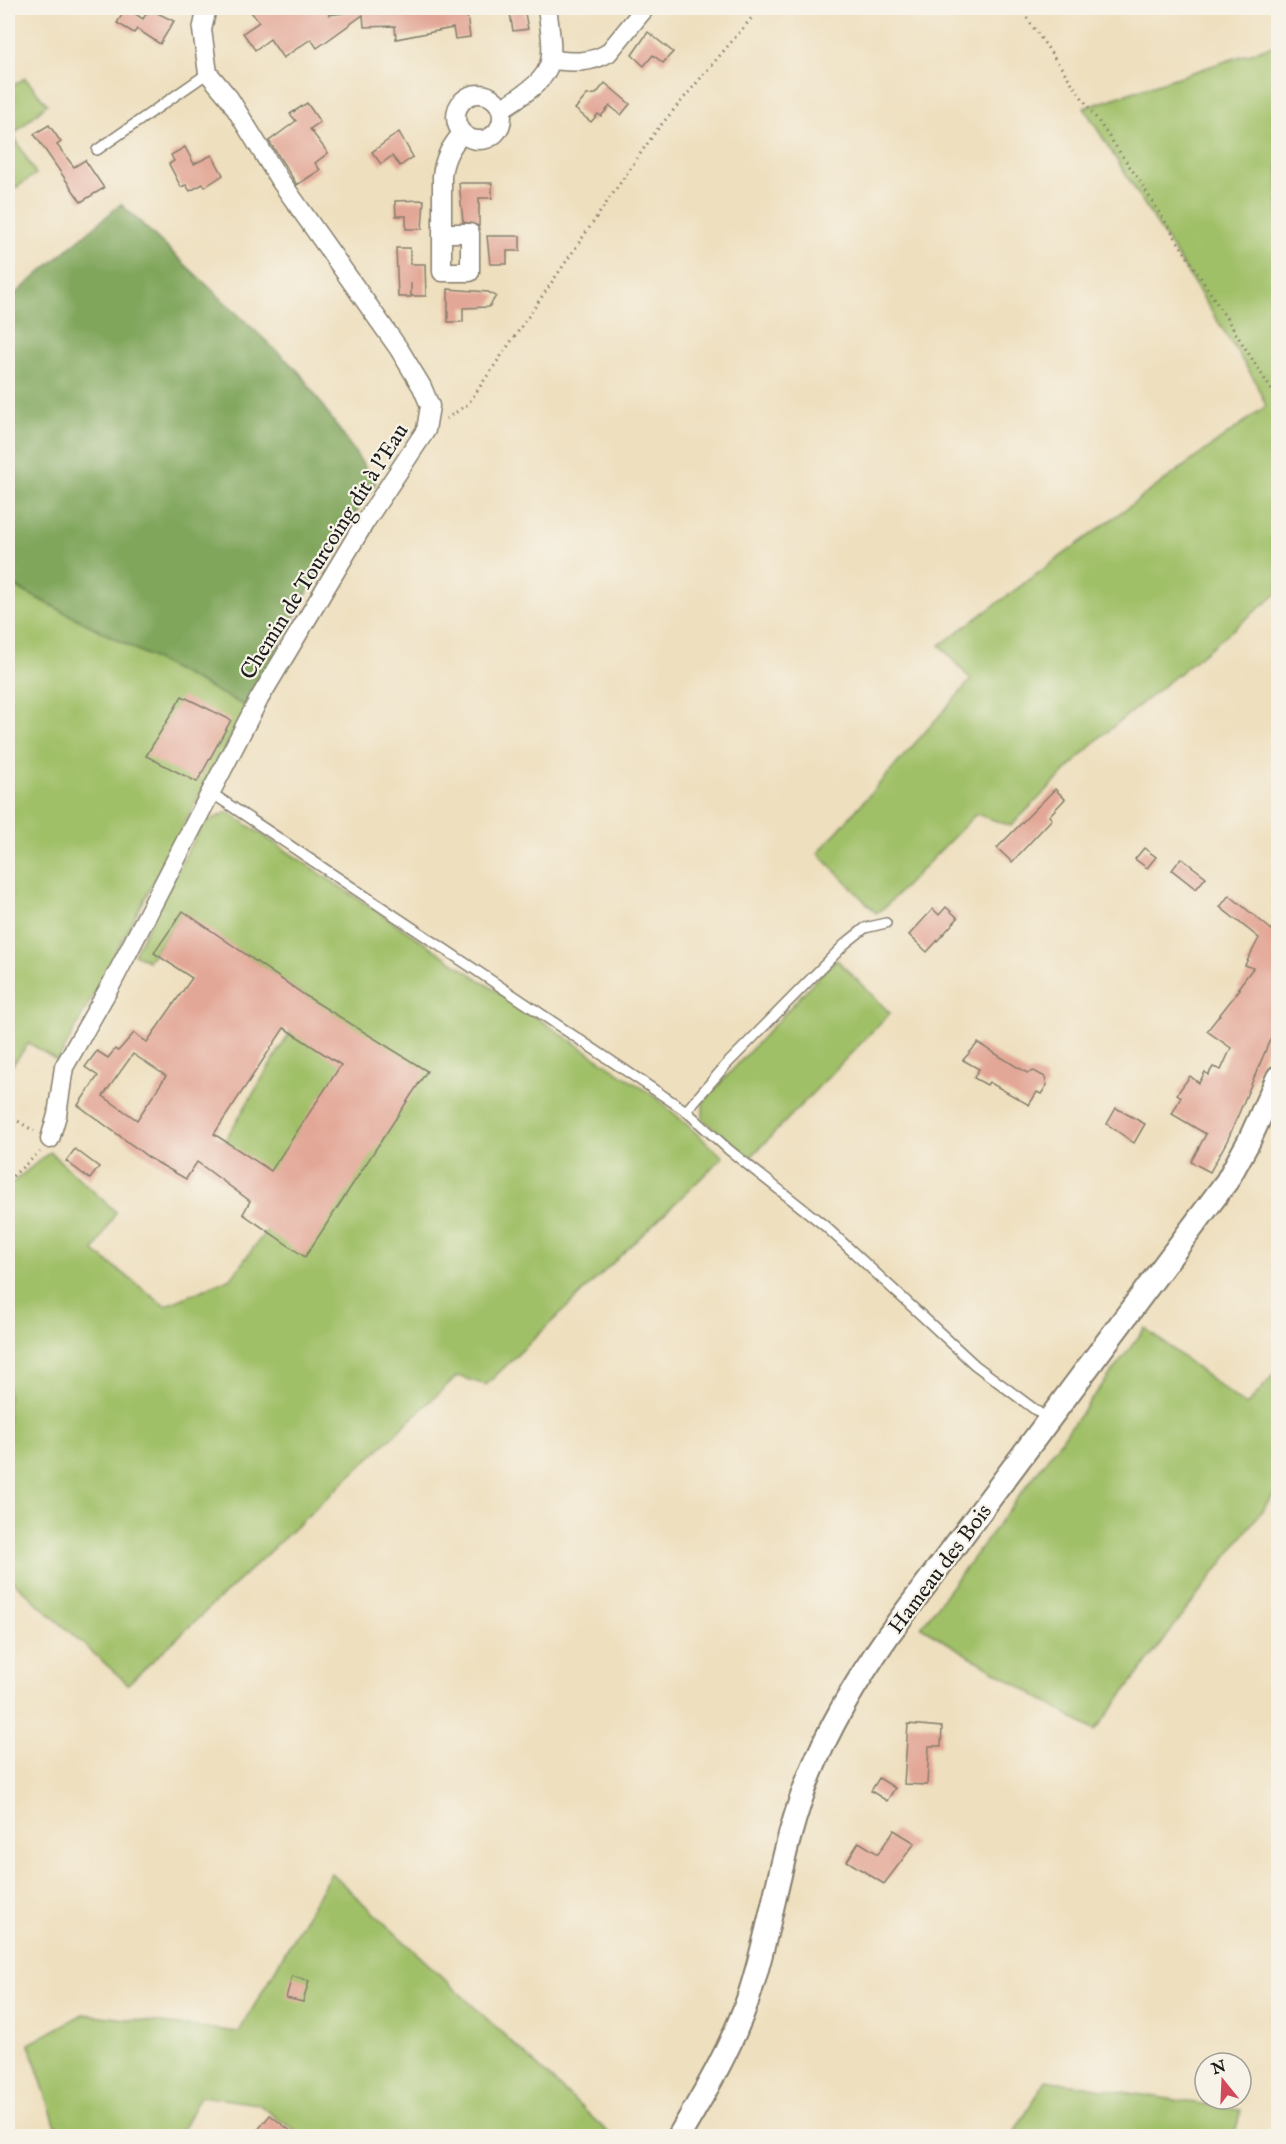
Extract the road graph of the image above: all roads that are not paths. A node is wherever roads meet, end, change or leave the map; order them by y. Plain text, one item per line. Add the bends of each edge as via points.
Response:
1 (207, 8) edge
2 (547, 8) edge
3 (645, 8) edge
4 (552, 60) junction
5 (208, 73) junction
6 (501, 109) junction
7 (462, 133) junction
8 (97, 150) dead end
9 (442, 234) dead end
10 (210, 792) junction
11 (886, 923) dead end
12 (1278, 1077) edge
13 (686, 1111) junction
14 (50, 1139) road end
15 (1049, 1420) junction
16 (696, 2109) junction
17 (674, 2136) edge
18 (679, 2136) edge

1 - 5 street via 202,30
2 - 4 street
3 - 4 street via 601,57 586,62
4 - 6 street via 533,88
5 - 8 lane
5 - 10 street, Chemin de Tourcoing dit à l'Eau via 229,98 279,179 399,349 430,406 426,430 308,615
6 - 7 street via 500,127 491,136 473,139
6 - 7 street via 490,96 469,96 456,113
7 - 9 street via 443,165
10 - 13 lane
10 - 14 street, Chemin de Tourcoing dit à l'Eau via 64,1067
11 - 13 lane via 865,928 846,943
12 - 15 street, Hameau des Bois via 1227,1181
13 - 15 lane via 832,1232 975,1365
15 - 16 street, Hameau des Bois via 889,1634 836,1720 799,1806 748,1998
16 - 17 street, Hameau des Bois
16 - 18 street, Hameau des Bois

